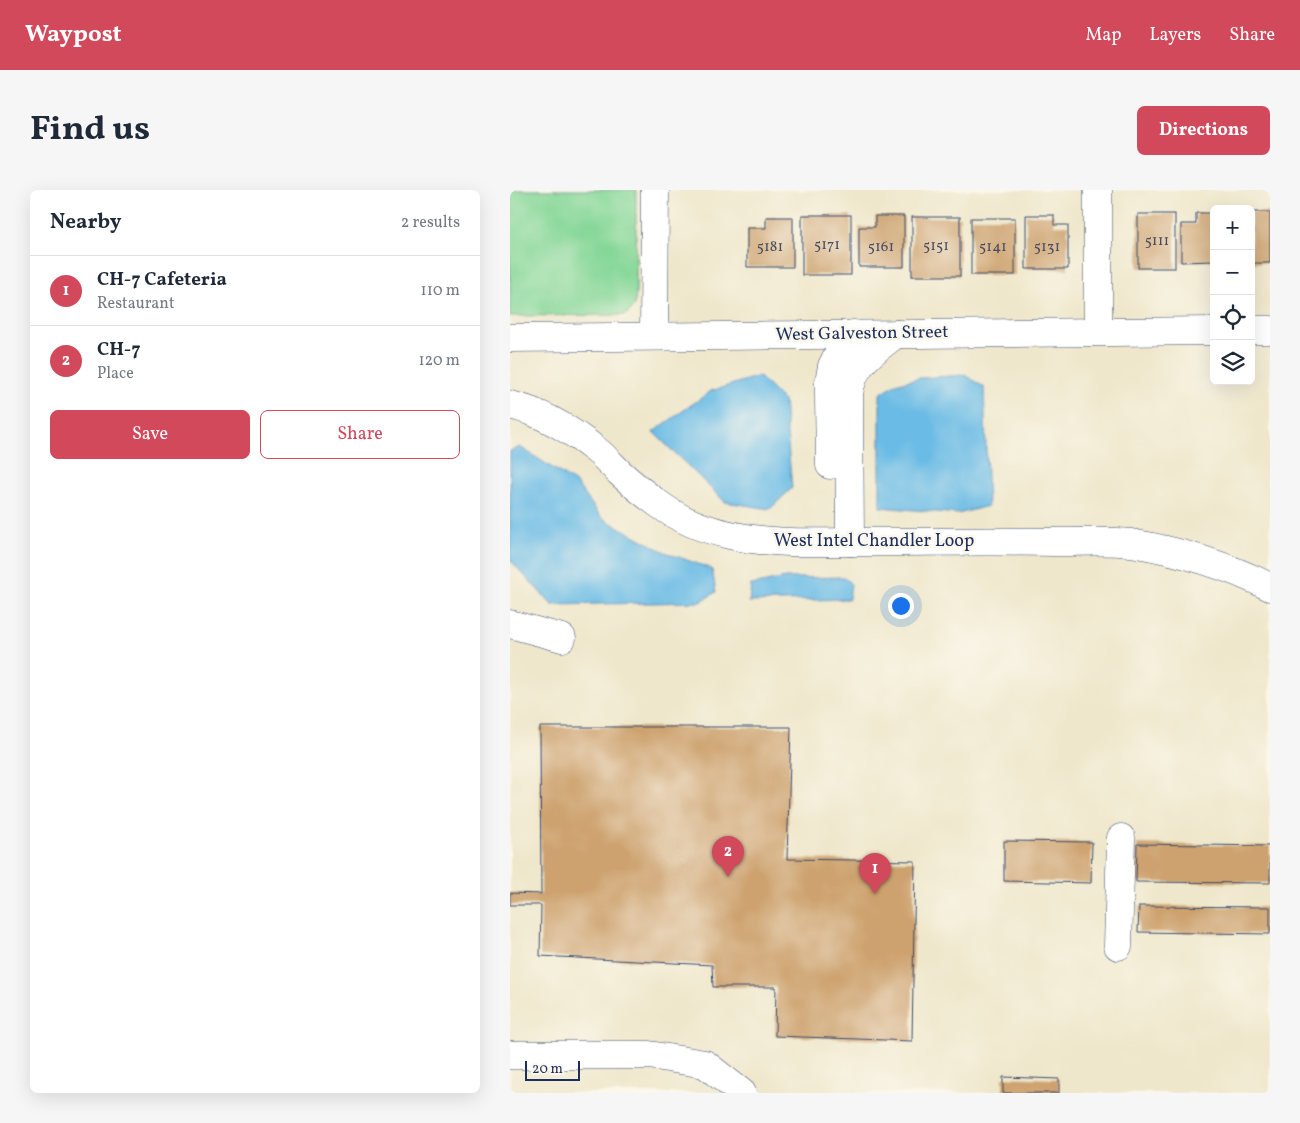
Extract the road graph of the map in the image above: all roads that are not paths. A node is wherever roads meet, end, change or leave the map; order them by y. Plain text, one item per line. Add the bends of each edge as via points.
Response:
1 (654, 190) edge
2 (1098, 190) edge
3 (1210, 330) edge
4 (1255, 330) edge
5 (1270, 330) edge
6 (1098, 331) junction
7 (854, 334) junction
8 (896, 334) junction
9 (654, 336) junction
10 (510, 338) edge
11 (510, 405) edge
12 (840, 542) junction
13 (1270, 587) edge
14 (510, 624) edge
15 (562, 638) dead end
16 (1121, 838) dead end
17 (1118, 946) dead end
18 (510, 1055) edge
19 (742, 1093) edge

1 - 9 street
2 - 6 street
3 - 6 street, West Galveston Street
4 - 5 street
6 - 8 street, West Galveston Street
7 - 8 street, West Galveston Street
7 - 9 street, West Galveston Street
7 - 12 street via 834,360 829,382
8 - 12 street via 860,363 850,386
9 - 10 street, West Galveston Street
11 - 12 street, West Intel Chandler Loop via 524,408 578,437 662,506 712,531 778,543
12 - 13 street, West Intel Chandler Loop via 1127,543 1196,558
14 - 15 street
16 - 17 street
18 - 19 street via 649,1055 705,1064

